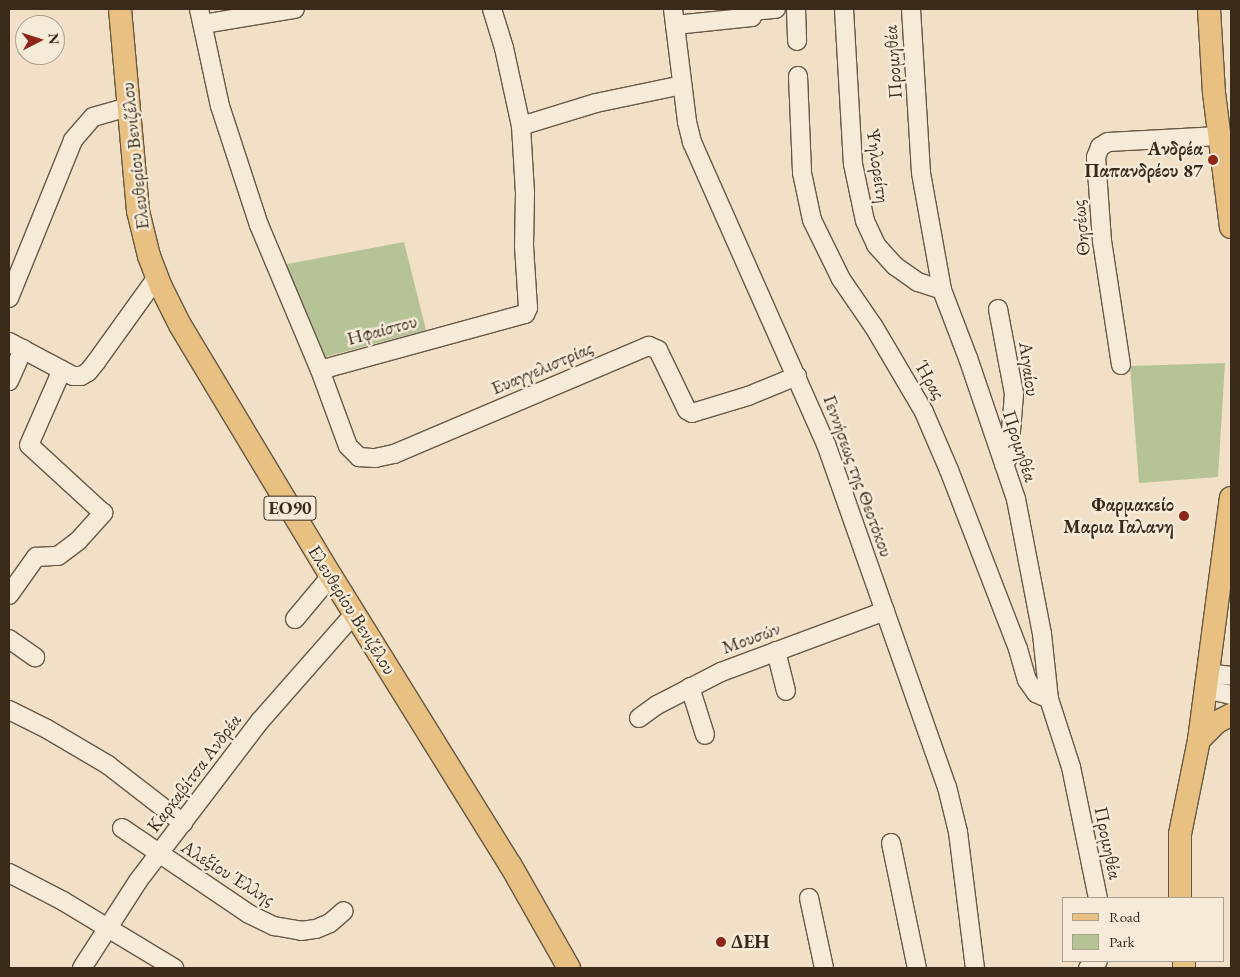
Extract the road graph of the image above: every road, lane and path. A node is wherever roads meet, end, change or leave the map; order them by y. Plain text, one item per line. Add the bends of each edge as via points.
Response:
1 (120, 9) edge
2 (295, 9) edge
3 (492, 9) edge
4 (776, 9) edge
5 (796, 9) edge
6 (844, 9) edge
7 (911, 9) edge
8 (1209, 9) edge
9 (201, 17) edge
10 (674, 17) edge
11 (797, 41) dead end
12 (798, 76) dead end
13 (682, 85) junction
14 (128, 107) junction
15 (521, 126) junction
16 (1218, 136) junction
17 (1228, 187) edge
18 (1231, 227) edge
19 (157, 277) junction
20 (942, 290) junction
21 (9, 298) edge
22 (998, 309) dead end
23 (16, 345) edge
24 (1121, 365) dead end
25 (62, 370) junction
26 (320, 370) junction
27 (797, 376) junction
28 (9, 381) edge
29 (1004, 465) junction
30 (1231, 498) edge
31 (331, 576) junction
32 (9, 595) edge
33 (1218, 597) junction
34 (885, 611) junction
35 (354, 614) junction
36 (295, 619) dead end
37 (1231, 630) edge
38 (9, 639) edge
39 (776, 651) junction
40 (35, 658) dead end
41 (1231, 676) edge
42 (1206, 681) junction
43 (690, 687) junction
44 (786, 691) dead end
45 (1231, 695) edge
46 (1049, 699) junction
47 (9, 710) edge
48 (1231, 715) edge
49 (638, 718) dead end
50 (706, 734) dead end
51 (1198, 740) junction
52 (184, 823) junction
53 (122, 828) dead end
54 (891, 843) dead end
55 (158, 854) junction
56 (9, 873) edge
57 (1098, 897) edge
58 (1180, 897) edge
59 (809, 898) dead end
60 (344, 911) dead end
61 (108, 927) junction
62 (82, 968) edge
63 (174, 968) edge
64 (569, 968) edge
65 (824, 968) edge
66 (917, 968) edge
67 (975, 968) edge

1 - 14 main road, Ελευθερίου Βενιζέλου / ΕΟ90
2 - 9 street
3 - 15 street, Ηφαίστου
4 - 10 street via 751,11 752,17
5 - 11 street
6 - 20 street, Ψηλορείτη via 853,164 865,221 876,245 895,266 918,282
7 - 20 street, Προμηθέα via 921,173
8 - 16 main road
9 - 26 street via 220,106 259,225
10 - 13 street, Γεννήσεως της Θεοτόκου
12 - 46 street, Ήρας via 802,173 812,220 841,280 884,343 924,412 1018,648 1027,680 1036,694
13 - 15 street via 596,102
13 - 27 street, Γεννήσεως της Θεοτόκου via 692,142 731,236
14 - 19 main road, Ελευθερίου Βενιζέλου / ΕΟ90 via 138,211
14 - 21 street via 93,117 72,140
15 - 26 street, Ηφαίστου via 526,193 524,246 528,308 525,314
16 - 17 main road
16 - 24 street, Θησέως via 1108,142 1100,147 1096,157 1102,240
17 - 18 main road
19 - 25 street via 88,372 73,376
19 - 31 main road, Ελευθερίου Βενιζέλου / ΕΟ90 via 180,325
20 - 29 street, Προμηθέα
22 - 29 street, Αιγαίου via 1014,394 1009,456
23 - 25 street
23 - 28 street
25 - 32 street via 29,445 103,513 78,541 58,556 36,557
26 - 27 street, Ευαγγελιστρίας via 348,446 359,457 366,458 394,454 649,346 658,350 687,410 692,413 748,396
27 - 34 street, Γεννήσεως της Θεοτόκου via 826,444
29 - 46 street, Προμηθέα via 1016,499 1028,555
30 - 33 main road
31 - 35 main road, Ελευθερίου Βενιζέλου / ΕΟ90
31 - 36 street
33 - 37 main road
33 - 42 main road
34 - 39 street, Μουσών
34 - 67 street, Γεννήσεως της Θεοτόκου via 953,810
35 - 52 street, Καρκαβίτσα Ανδρέα via 260,721
35 - 64 main road, Ελευθερίου Βενιζέλου / ΕΟ90 via 506,858
38 - 40 street
39 - 43 street, Μουσών
39 - 44 street
41 - 42 street
42 - 45 street
42 - 51 main road
43 - 49 street, Μουσών
43 - 50 street
46 - 57 street, Προμηθέα via 1071,767
47 - 52 street via 108,765
48 - 51 main road via 1217,722
51 - 58 main road via 1180,834
52 - 55 street, Καρκαβίτσα Ανδρέα
53 - 55 street, Αλεξίου Έλλης
54 - 66 street
55 - 60 street, Αλεξίου Έλλης via 274,926 301,931 316,929 330,923
55 - 61 street, Καρκαβίτσα Ανδρέα
56 - 61 street
59 - 65 street
61 - 62 street, Καρκαβίτσα Ανδρέα
61 - 63 street

